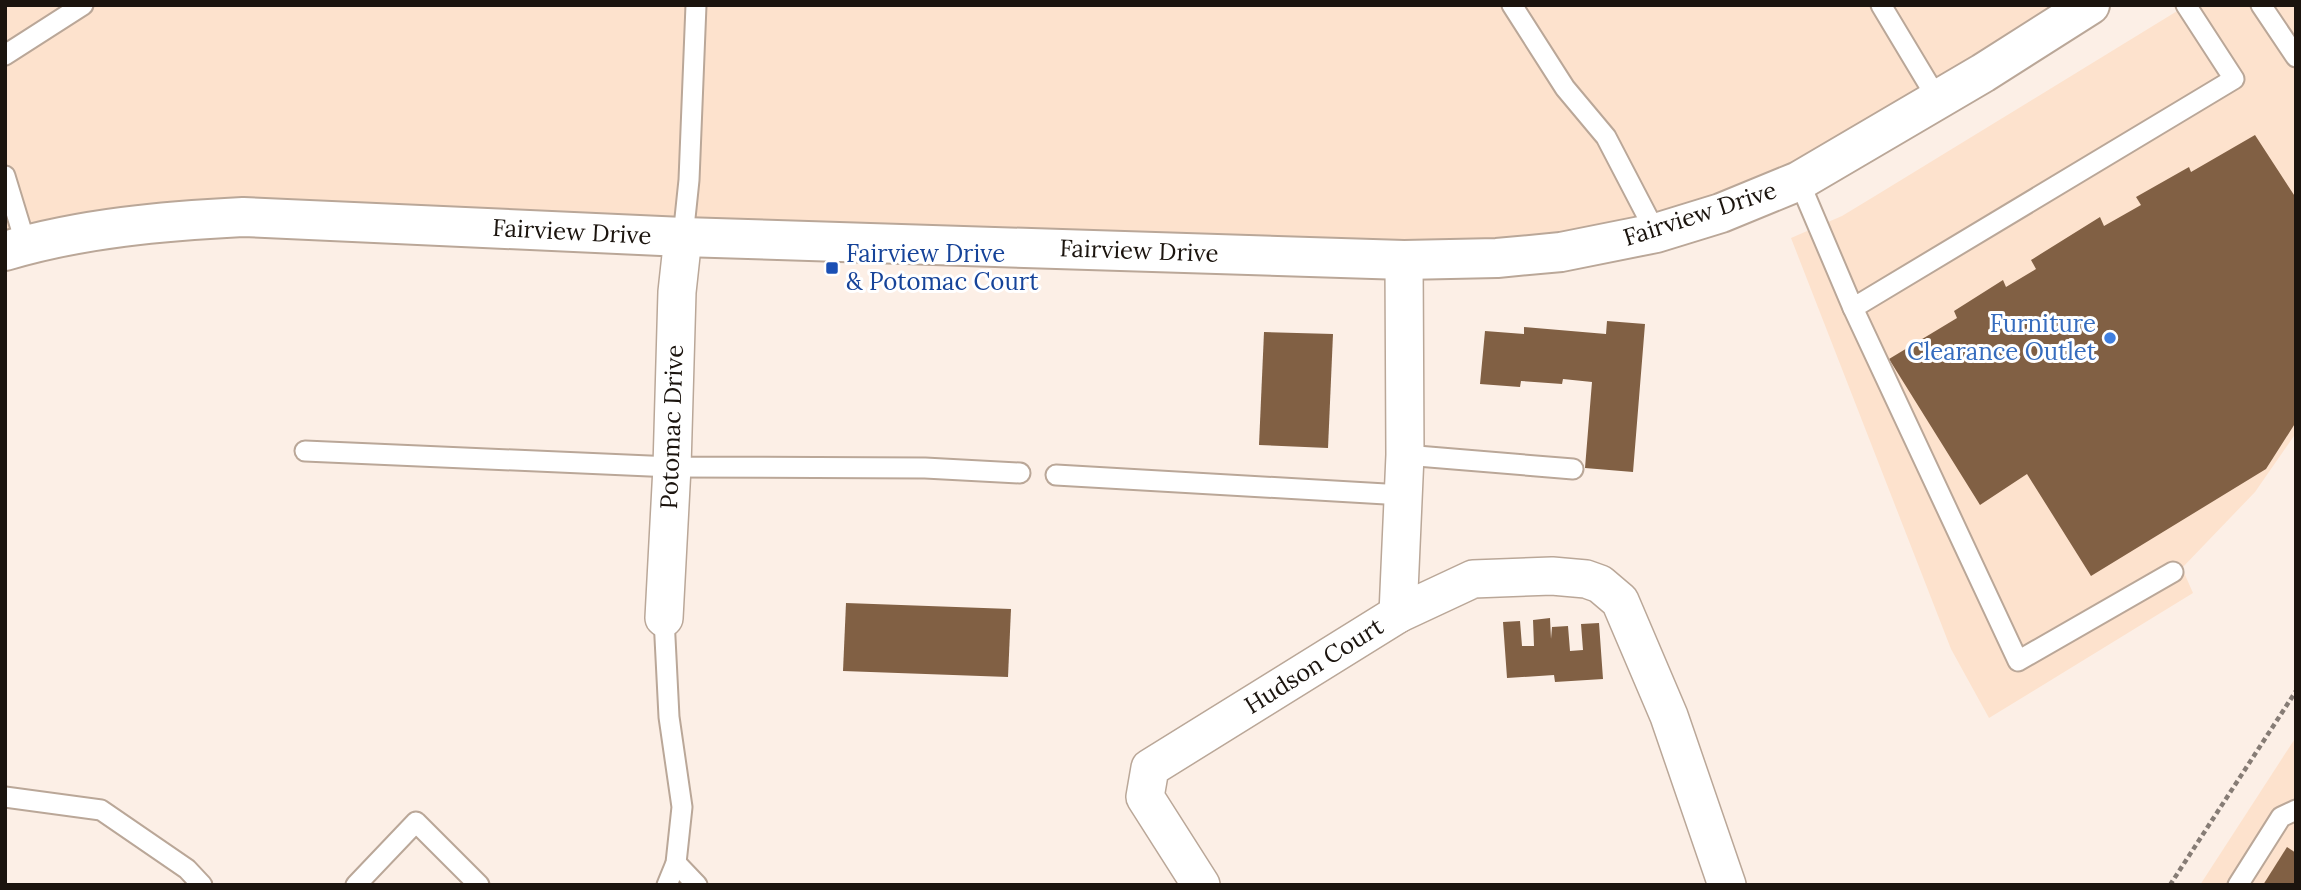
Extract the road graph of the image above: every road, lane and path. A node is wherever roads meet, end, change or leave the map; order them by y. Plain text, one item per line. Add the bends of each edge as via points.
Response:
1 (83, 5) edge
2 (696, 5) edge
3 (1512, 5) edge
4 (1881, 5) edge
5 (2090, 5) edge
6 (2186, 5) edge
7 (2261, 5) edge
8 (5, 55) edge
9 (2296, 57) edge
10 (1938, 100) junction
11 (5, 176) edge
12 (1799, 181) junction
13 (1656, 233) junction
14 (683, 237) junction
15 (16, 248) edge
16 (1404, 260) junction
17 (1853, 308) junction
18 (305, 451) dead end
19 (1405, 455) junction
20 (672, 467) junction
21 (1573, 469) dead end
22 (1020, 473) dead end
23 (1056, 475) dead end
24 (1404, 495) junction
25 (2173, 572) dead end
26 (1398, 614) junction
27 (664, 618) joint
28 (2296, 691) edge
29 (5, 797) edge
30 (2296, 810) edge
31 (676, 863) junction
32 (202, 885) edge
33 (356, 885) edge
34 (479, 885) edge
35 (667, 885) edge
36 (697, 885) edge
37 (1201, 885) edge
38 (1727, 885) edge
39 (2170, 885) edge
40 (2238, 885) edge

1 - 8 lane
2 - 14 lane
3 - 13 lane via 1565,88 1606,137
4 - 10 lane
5 - 10 street, Fairview Drive
6 - 17 lane via 2234,79
7 - 9 lane
10 - 12 street, Fairview Drive
11 - 15 lane
12 - 13 street, Fairview Drive
12 - 17 lane
13 - 16 street, Fairview Drive via 1561,252
14 - 15 street, Fairview Drive via 243,216 139,225
14 - 16 street, Fairview Drive
14 - 20 street, Potomac Drive
16 - 19 street, Hudson Court
17 - 25 lane via 2018,661
18 - 20 lane
19 - 21 lane
19 - 24 street, Hudson Court
20 - 22 lane
20 - 27 street, Potomac Drive
23 - 24 lane
24 - 26 street, Hudson Court
26 - 37 street, Hudson Court via 1150,768 1145,797
26 - 38 street via 1473,579 1552,576 1600,584 1620,601 1669,716
27 - 31 lane via 668,717 682,807
28 - 39 path
29 - 32 lane via 101,810 187,869
30 - 40 lane via 2281,817
31 - 35 lane
31 - 36 lane
33 - 34 lane via 416,822

